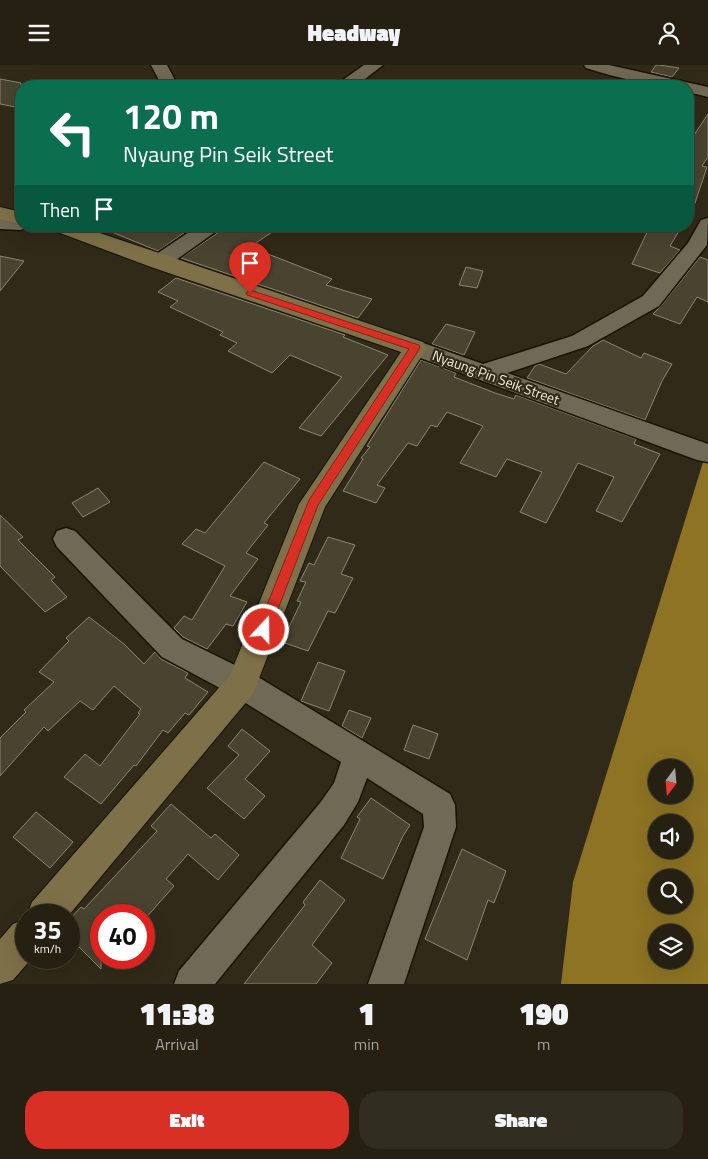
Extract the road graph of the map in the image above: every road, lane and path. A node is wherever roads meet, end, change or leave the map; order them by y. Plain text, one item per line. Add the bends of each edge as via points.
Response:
1 (159, 65) edge
2 (375, 65) edge
3 (592, 65) edge
4 (633, 70) edge
5 (167, 80) edge
6 (354, 80) edge
7 (664, 80) edge
8 (694, 88) edge
9 (708, 92) edge
10 (0, 213) edge
11 (15, 217) edge
12 (0, 223) edge
13 (15, 224) edge
14 (708, 224) edge
15 (76, 232) edge
16 (202, 232) edge
17 (159, 262) junction
18 (415, 348) junction
19 (484, 372) junction
20 (706, 453) dead end
21 (66, 539) dead end
22 (242, 684) junction
23 (359, 755) junction
24 (54, 904) edge
25 (15, 950) edge
26 (0, 967) edge
27 (192, 984) edge
28 (386, 984) edge

1 - 5 street
2 - 6 street
3 - 4 street
4 - 7 street
8 - 9 street
10 - 11 street
12 - 13 street
14 - 19 street via 697,245 651,301 580,341
15 - 17 street, Nyaung Pin Seik Street
16 - 17 street
17 - 18 street, Nyaung Pin Seik Street
18 - 19 street, Nyaung Pin Seik Street
18 - 22 street via 313,503
19 - 20 street, Nyaung Pin Seik Street
21 - 22 street via 172,648
22 - 23 street
22 - 24 street
23 - 27 street via 347,791 332,814
23 - 28 street via 439,805 440,827
25 - 26 street

